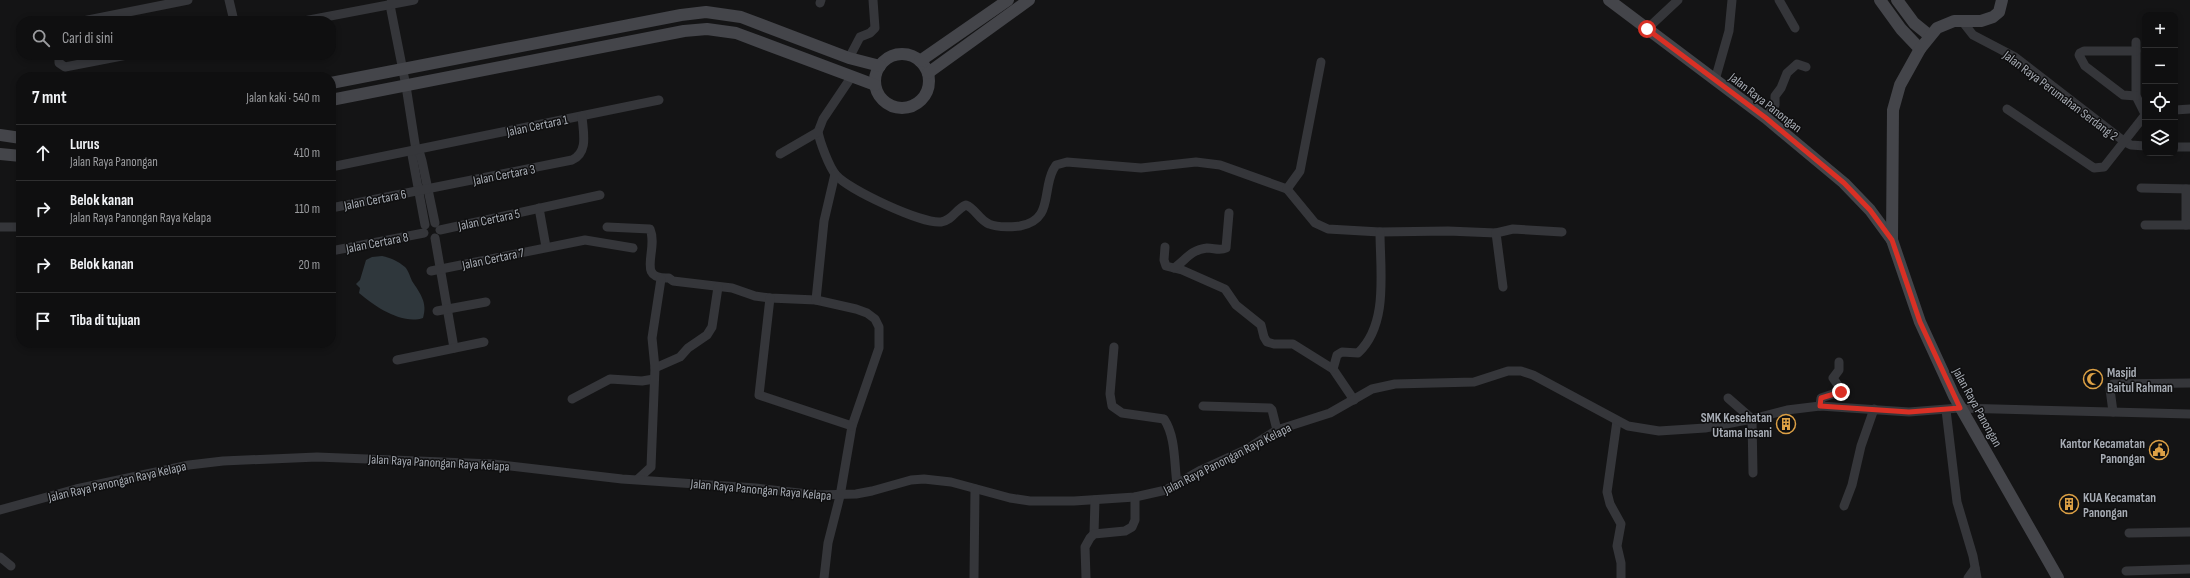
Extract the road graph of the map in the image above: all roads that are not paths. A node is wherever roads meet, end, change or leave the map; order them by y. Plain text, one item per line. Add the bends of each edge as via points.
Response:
1 (188, 0) edge
2 (229, 0) edge
3 (414, 0) edge
4 (873, 0) edge
5 (1008, 0) edge
6 (1029, 0) edge
7 (1609, 0) edge
8 (1678, 0) edge
9 (1732, 0) edge
10 (1779, 0) edge
11 (1880, 0) edge
12 (1897, 0) edge
13 (2002, 0) edge
14 (388, 2) edge
15 (108, 16) edge
16 (233, 16) edge
17 (326, 16) edge
18 (1962, 20) junction
19 (1795, 28) dead end
20 (1647, 29) junction
21 (1930, 36) junction
22 (1920, 49) junction
23 (849, 58) junction
24 (59, 60) edge
25 (101, 60) edge
26 (920, 61) junction
27 (1321, 62) dead end
28 (880, 66) junction
29 (1806, 67) dead end
30 (403, 70) junction
31 (928, 74) junction
32 (852, 76) junction
33 (1714, 80) junction
34 (336, 82) edge
35 (875, 85) junction
36 (406, 86) junction
37 (2136, 96) junction
38 (336, 99) edge
39 (659, 100) dead end
40 (2007, 109) dead end
41 (2142, 109) edge
42 (2190, 109) edge
43 (2178, 110) edge
44 (582, 116) junction
45 (1766, 118) junction
46 (2142, 119) edge
47 (818, 132) junction
48 (0, 136) edge
49 (16, 138) edge
50 (2125, 142) junction
51 (2142, 146) edge
52 (2178, 146) edge
53 (2190, 147) edge
54 (416, 150) junction
55 (0, 154) edge
56 (780, 154) dead end
57 (16, 156) edge
58 (336, 166) edge
59 (835, 174) junction
60 (2141, 188) dead end
61 (1287, 189) junction
62 (2188, 189) edge
63 (424, 190) junction
64 (600, 195) dead end
65 (336, 207) edge
66 (539, 208) junction
67 (1229, 213) dead end
68 (1892, 218) junction
69 (1878, 222) junction
70 (2145, 225) dead end
71 (2188, 225) edge
72 (438, 226) junction
73 (0, 227) edge
74 (16, 227) edge
75 (607, 227) dead end
76 (425, 229) junction
77 (1380, 232) junction
78 (1562, 232) dead end
79 (1496, 233) junction
80 (435, 238) junction
81 (1892, 240) junction
82 (546, 247) junction
83 (1165, 247) dead end
84 (633, 248) dead end
85 (336, 250) edge
86 (1174, 268) junction
87 (440, 270) junction
88 (431, 271) dead end
89 (661, 279) junction
90 (718, 287) junction
91 (1503, 287) dead end
92 (770, 298) junction
93 (816, 300) junction
94 (486, 302) dead end
95 (447, 310) junction
96 (437, 311) dead end
97 (484, 342) dead end
98 (1114, 347) dead end
99 (454, 348) junction
100 (397, 360) dead end
101 (1839, 362) dead end
102 (655, 368) junction
103 (1332, 369) junction
104 (654, 379) junction
105 (2190, 383) edge
106 (1728, 398) dead end
107 (572, 399) dead end
108 (1354, 400) junction
109 (1203, 406) dead end
110 (1820, 406) junction
111 (1960, 408) junction
112 (1874, 409) junction
113 (1946, 410) junction
114 (2113, 412) junction
115 (2190, 414) edge
116 (1752, 419) junction
117 (1617, 421) junction
118 (852, 426) junction
119 (1278, 430) junction
120 (1753, 473) dead end
121 (638, 479) junction
122 (1177, 484) junction
123 (975, 489) junction
124 (840, 496) junction
125 (1135, 497) junction
126 (1095, 500) junction
127 (1844, 506) dead end
128 (0, 510) edge
129 (2190, 532) edge
130 (2129, 533) dead end
131 (1094, 534) junction
132 (0, 557) edge
133 (11, 566) dead end
134 (1975, 568) junction
135 (2190, 569) edge
136 (2126, 571) dead end
137 (824, 578) edge
138 (974, 578) edge
139 (1086, 578) edge
140 (1621, 578) edge
141 (1968, 578) edge
142 (1977, 578) edge
143 (2058, 578) edge

1 - 15 street
2 - 16 street
3 - 14 street
4 - 23 street via 875,28 860,38
5 - 26 street
6 - 31 street
7 - 20 street, Jalan Raya Panongan
8 - 20 street
9 - 33 street via 1729,31
10 - 19 street
11 - 22 street via 1901,29
12 - 21 street via 1914,23
13 - 18 street, Jalan Raya Panongan via 1999,12 1993,17 1981,21
14 - 17 street
14 - 30 street
18 - 21 street, Jalan Raya Panongan via 1942,25
18 - 50 street, Jalan Raya Perumahan Serdang 2 via 1973,35 2015,57
20 - 33 street, Jalan Raya Panongan
21 - 22 street, Jalan Raya Panongan
22 - 68 street, Jalan Raya Panongan via 1900,86 1893,110
23 - 28 street
23 - 30 street via 741,17 706,12
24 - 25 street via 65,67
26 - 28 street via 900,54 889,58
26 - 31 street
27 - 61 street via 1300,171
28 - 35 street
29 - 45 street via 1797,64 1789,69
30 - 34 street
30 - 36 street
31 - 35 street via 925,95 921,101 907,108 886,103
32 - 35 street
32 - 36 street via 736,33 707,29 684,31
32 - 47 street via 823,119
33 - 45 street, Jalan Raya Panongan
36 - 38 street
36 - 54 street
37 - 37 street via 2136,46 2080,53 2085,66 2123,95
37 - 41 street
39 - 44 street, Jalan Certara 1
40 - 50 street via 2094,168 2104,167
42 - 43 street
44 - 54 street, Jalan Certara 1
44 - 63 street, Jalan Certara 3 via 584,146 578,157 572,160
45 - 69 street, Jalan Raya Panongan via 1852,191
46 - 50 street
47 - 56 street
47 - 59 street
48 - 49 street
50 - 51 street, Jalan Raya Perumahan Serdang 2
52 - 53 street
54 - 58 street, Jalan Certara 1
54 - 63 street via 412,156
55 - 57 street
59 - 61 street via 857,190 922,220 948,220 966,205 988,224 1008,227 1023,225 1040,216 1045,205 1050,175 1056,165 1067,162 1142,168 1184,162 1208,163
59 - 93 street via 824,222
60 - 62 street
61 - 77 street via 1320,226 1337,230
62 - 71 street
63 - 65 street, Jalan Certara 6
63 - 72 street
63 - 76 street
64 - 66 street, Jalan Certara 5
66 - 72 street, Jalan Certara 5
66 - 82 street
67 - 86 street via 1226,248 1207,248 1196,252 1186,256
68 - 69 street
68 - 81 street, Jalan Raya Panongan
69 - 81 street, Jalan Raya Panongan
70 - 71 street
72 - 76 street, Jalan Certara 5
72 - 80 street via 440,233
73 - 74 street
75 - 89 street via 650,229 651,272 654,277
76 - 80 street via 428,238
76 - 85 street, Jalan Certara 8
77 - 79 street
77 - 103 street via 1380,295 1376,327 1365,346 1358,352 1342,352 1337,355
78 - 79 street via 1512,230
79 - 91 street
80 - 87 street
81 - 111 street, Jalan Raya Panongan via 1920,322
82 - 84 street, Jalan Certara 7 via 585,240
82 - 87 street, Jalan Certara 7
83 - 86 street via 1165,264
86 - 103 street via 1225,289 1239,307 1261,325 1264,337 1269,343 1293,344
87 - 88 street, Jalan Certara 7
87 - 95 street
89 - 90 street via 669,278 673,281
89 - 102 street via 652,338
90 - 92 street
90 - 102 street via 712,327 707,335 680,357
92 - 93 street
92 - 118 street via 759,395
93 - 118 street via 868,313 879,327 880,348
94 - 95 street
95 - 96 street
95 - 99 street
97 - 99 street
98 - 122 street via 1110,394 1112,406 1122,413 1164,419 1174,450
99 - 100 street
101 - 110 street via 1833,378 1842,391 1821,398
102 - 104 street
103 - 108 street
104 - 107 street via 610,379
104 - 121 street via 651,467
105 - 114 street via 2113,384 2110,389
106 - 116 street
108 - 117 street, Jalan Raya Panongan Raya Kelapa via 1384,385 1474,382 1508,371 1521,371 1572,394
108 - 119 street, Jalan Raya Panongan Raya Kelapa via 1322,416
109 - 119 street via 1270,408 1274,413
110 - 112 street, Jalan Raya Panongan Raya Kelapa
110 - 116 street, Jalan Raya Panongan Raya Kelapa via 1787,410
111 - 113 street, Jalan Raya Panongan Raya Kelapa
111 - 114 street, Jalan Raya Panongan Raya Kelapa
111 - 143 street, Jalan Raya Panongan
112 - 113 street, Jalan Raya Panongan Raya Kelapa via 1909,412
112 - 127 street
113 - 134 street via 1957,502
114 - 115 street, Jalan Raya Panongan Raya Kelapa
116 - 117 street, Jalan Raya Panongan Raya Kelapa via 1705,428 1659,432 1642,430
116 - 120 street
117 - 140 street via 1607,496 1621,524 1617,546
118 - 124 street
119 - 122 street, Jalan Raya Panongan Raya Kelapa via 1247,449
121 - 124 street, Jalan Raya Panongan Raya Kelapa
121 - 128 street, Jalan Raya Panongan Raya Kelapa via 493,464 420,460 317,458 223,461 189,465 96,484
122 - 125 street, Jalan Raya Panongan Raya Kelapa via 1160,493
123 - 124 street, Jalan Raya Panongan Raya Kelapa via 937,480 911,480 872,491
123 - 126 street, Jalan Raya Panongan Raya Kelapa via 1030,501
123 - 138 street
124 - 137 street via 828,543
125 - 126 street, Jalan Raya Panongan Raya Kelapa
125 - 131 street via 1135,520 1132,527
126 - 131 street
129 - 130 street
131 - 139 street via 1085,547
132 - 133 street
134 - 141 street
134 - 142 street
135 - 136 street

